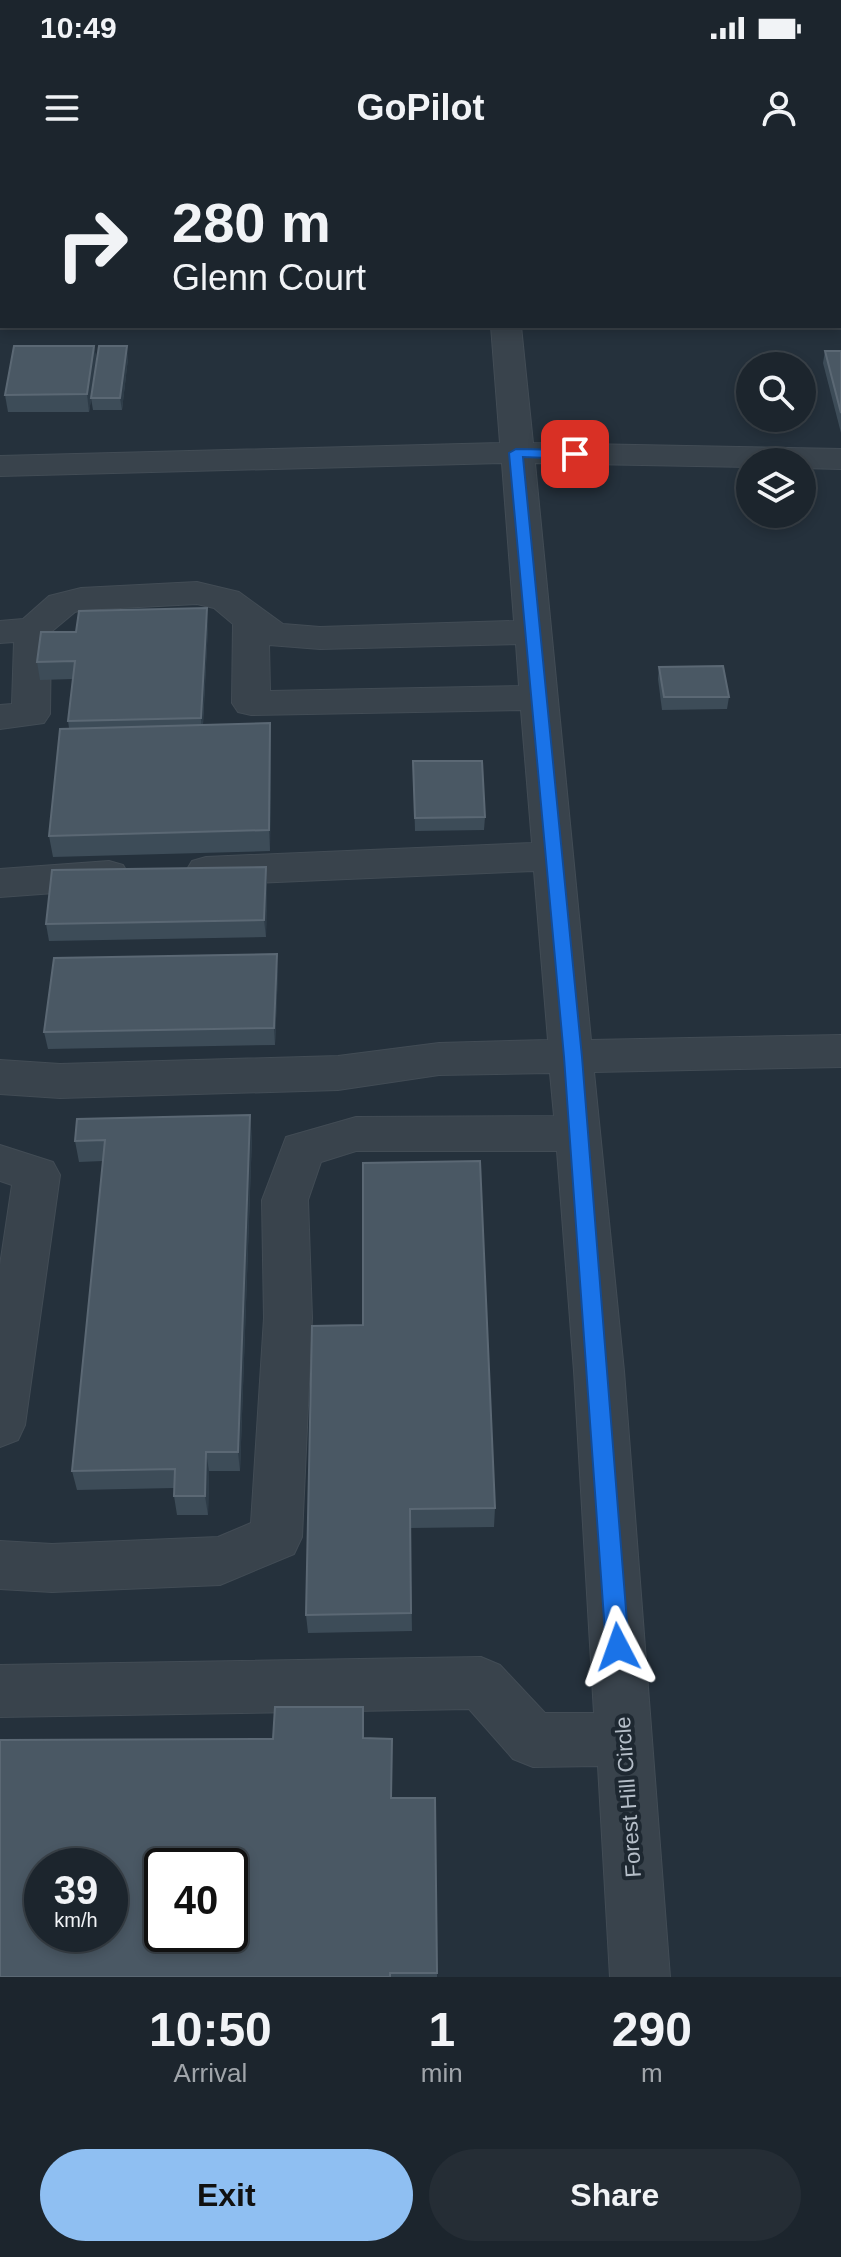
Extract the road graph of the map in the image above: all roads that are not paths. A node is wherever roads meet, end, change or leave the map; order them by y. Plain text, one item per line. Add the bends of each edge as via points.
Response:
1 (506, 328) edge
2 (516, 453) junction
3 (841, 459) edge
4 (0, 466) edge
5 (251, 621) junction
6 (17, 631) edge
7 (532, 632) junction
8 (539, 698) junction
9 (0, 717) edge
10 (554, 856) junction
11 (0, 883) edge
12 (841, 1051) edge
13 (573, 1057) junction
14 (0, 1077) edge
15 (577, 1133) junction
16 (0, 1163) edge
17 (0, 1425) edge
18 (0, 1565) edge
19 (0, 1691) edge
20 (624, 1739) junction
21 (640, 1977) edge

1 - 2 street, Forest Hill Circle
2 - 3 street
2 - 4 street
2 - 7 street, Forest Hill Circle
5 - 6 street via 226,600 197,593 81,599 62,604
5 - 7 street via 275,635 320,638
5 - 8 street via 251,703
6 - 9 street via 31,714
7 - 8 street, Forest Hill Circle
8 - 10 street, Forest Hill Circle
10 - 11 street
10 - 13 street, Forest Hill Circle
12 - 13 street
13 - 14 street via 439,1059 338,1073 60,1081
13 - 15 street, Forest Hill Circle
15 - 18 street via 356,1134 302,1150 285,1200 288,1318 276,1537 220,1561
15 - 20 street, Forest Hill Circle
16 - 17 street via 37,1175
19 - 20 street via 481,1683 533,1740
20 - 21 street, Forest Hill Circle

